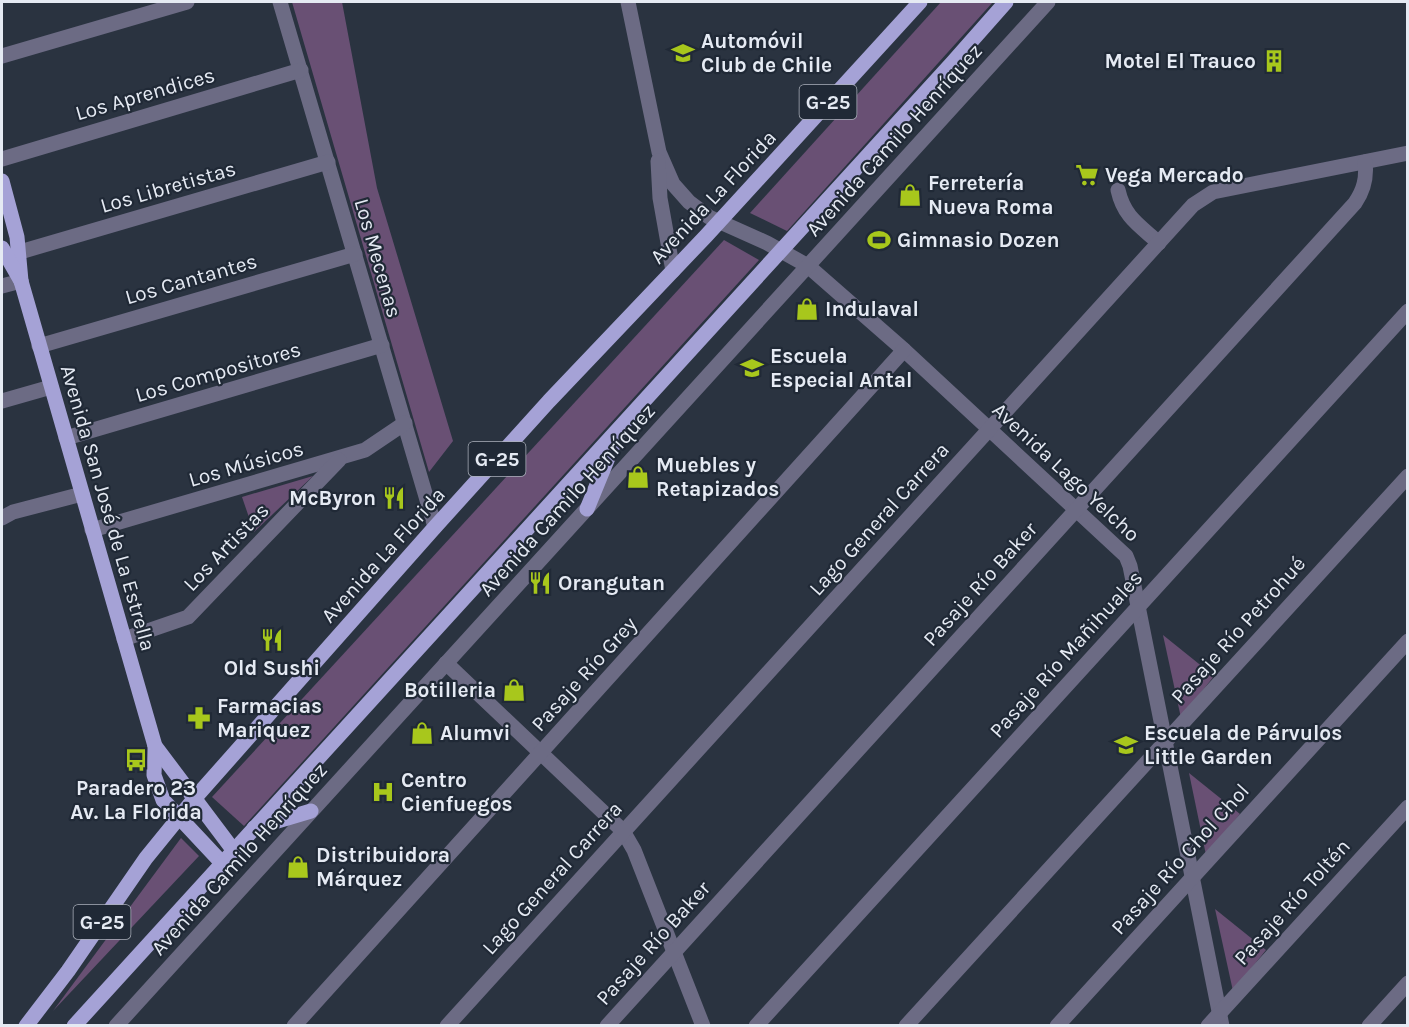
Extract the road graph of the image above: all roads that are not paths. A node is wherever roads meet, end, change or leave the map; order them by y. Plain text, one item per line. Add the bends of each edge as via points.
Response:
1 (187, 2) edge
2 (280, 2) edge
3 (628, 2) edge
4 (920, 2) edge
5 (1006, 2) edge
6 (1048, 2) edge
7 (2, 56) edge
8 (301, 70) junction
9 (659, 152) junction
10 (1407, 153) edge
11 (2, 159) edge
12 (328, 162) junction
13 (1365, 162) junction
14 (2, 181) edge
15 (1118, 190) dead end
16 (719, 222) junction
17 (1159, 243) junction
18 (2, 248) edge
19 (20, 252) junction
20 (780, 252) junction
21 (355, 254) junction
22 (808, 266) junction
23 (674, 271) junction
24 (21, 281) junction
25 (2, 286) edge
26 (1407, 311) edge
27 (382, 345) junction
28 (39, 346) junction
29 (904, 350) junction
30 (51, 387) junction
31 (2, 401) edge
32 (624, 422) junction
33 (405, 423) junction
34 (990, 428) junction
35 (66, 438) junction
36 (341, 458) junction
37 (1407, 476) edge
38 (82, 494) junction
39 (1077, 508) junction
40 (587, 509) junction
41 (2, 518) edge
42 (435, 527) junction
43 (92, 530) junction
44 (1138, 606) junction
45 (124, 639) junction
46 (1407, 641) edge
47 (446, 663) junction
48 (1165, 742) junction
49 (155, 746) junction
50 (542, 752) junction
51 (194, 799) junction
52 (1407, 807) edge
53 (311, 811) junction
54 (179, 818) junction
55 (254, 828) junction
56 (623, 831) junction
57 (234, 850) junction
58 (222, 863) junction
59 (1192, 877) junction
60 (675, 951) junction
61 (1407, 983) edge
62 (88, 1018) edge
63 (1220, 1020) edge
64 (26, 1026) edge
65 (74, 1026) edge
66 (116, 1026) edge
67 (294, 1026) edge
68 (447, 1026) edge
69 (607, 1026) edge
70 (703, 1026) edge
71 (756, 1026) edge
72 (906, 1026) edge
73 (1057, 1026) edge
74 (1209, 1026) edge
75 (1369, 1026) edge

1 - 7 street
2 - 8 street, Los Mecenas
3 - 9 street
4 - 16 main road, Avenida La Florida / G-25
5 - 20 main road, Avenida Camilo Henríquez / G-25
6 - 22 street, Avenida Camilo Henríquez
8 - 11 street, Los Aprendices
8 - 12 street, Los Mecenas
9 - 16 street, Avenida Lago Yelcho via 667,174 681,194
9 - 23 street via 658,183
10 - 13 street, Lago General Carrera
12 - 19 street, Los Libretistas
12 - 21 street, Los Mecenas
13 - 17 street, Lago General Carrera via 1214,192 1193,205
13 - 39 street, Pasaje Río Baker via 1364,187 1354,203
14 - 19 main road, Avenida San José de La Estrella
15 - 17 street via 1126,212
16 - 20 street, Avenida Lago Yelcho
16 - 23 main road, Avenida La Florida / G-25
17 - 34 street, Lago General Carrera
18 - 24 main road, Avenida San José de La Estrella
19 - 24 main road, Avenida San José de La Estrella
20 - 22 street, Avenida Lago Yelcho
20 - 32 main road, Avenida Camilo Henríquez / G-25
21 - 27 street, Los Mecenas
21 - 28 street, Los Cantantes
22 - 29 street, Avenida Lago Yelcho
22 - 40 street, Avenida Camilo Henríquez
23 - 42 main road, Avenida La Florida / G-25
24 - 25 street
24 - 28 main road, Avenida San José de La Estrella
26 - 44 street, Pasaje Río Mañihuales
27 - 33 street, Los Mecenas
27 - 35 street, Los Compositores
28 - 30 main road, Avenida San José de La Estrella
29 - 34 street, Avenida Lago Yelcho
29 - 50 street, Pasaje Río Grey
30 - 31 street
30 - 35 main road, Avenida San José de La Estrella
32 - 40 main road
32 - 55 main road, Avenida Camilo Henríquez / G-25
33 - 36 street, Los Músicos via 365,450
33 - 42 street, Los Mecenas
34 - 39 street, Avenida Lago Yelcho
34 - 56 street, Lago General Carrera
35 - 38 main road, Avenida San José de La Estrella
36 - 43 street, Los Músicos
36 - 45 street, Los Artistas via 188,617
37 - 48 street, Pasaje Río Petrohué
38 - 41 street
38 - 43 main road, Avenida San José de La Estrella
39 - 44 street, Avenida Lago Yelcho via 1126,556
39 - 60 street, Pasaje Río Baker
40 - 47 street, Avenida Camilo Henríquez
42 - 51 main road, Avenida La Florida / G-25
43 - 45 main road, Avenida San José de La Estrella
44 - 48 street, Avenida Lago Yelcho
44 - 71 street, Pasaje Río Mañihuales
45 - 49 main road, Avenida San José de La Estrella
46 - 59 street, Pasaje Río Chol Chol
47 - 50 street
47 - 53 street, Avenida Camilo Henríquez
48 - 59 street, Avenida Lago Yelcho
48 - 72 street, Pasaje Río Petrohué
49 - 51 main road, Avenida San José de La Estrella
49 - 54 main road, Avenida San José de La Estrella via 154,776 160,795
50 - 56 street
50 - 67 street, Pasaje Río Grey
51 - 54 main road, Avenida La Florida / G-25
51 - 57 main road, Avenida San José de La Estrella
52 - 63 street, Pasaje Río Toltén
53 - 55 main road
53 - 66 street, Avenida Camilo Henríquez
54 - 58 main road, Avenida San José de La Estrella
54 - 64 main road, Avenida La Florida / G-25
55 - 57 main road, Avenida Camilo Henríquez / G-25
56 - 60 street
56 - 68 street, Lago General Carrera
57 - 58 main road, Avenida Camilo Henríquez / G-25
58 - 62 main road, Avenida Camilo Henríquez / G-25
59 - 63 street, Avenida Lago Yelcho
59 - 73 street, Pasaje Río Chol Chol
60 - 69 street, Pasaje Río Baker
60 - 70 street
61 - 75 street
62 - 65 main road, Avenida Camilo Henríquez / G-25
63 - 74 street, Pasaje Río Toltén

